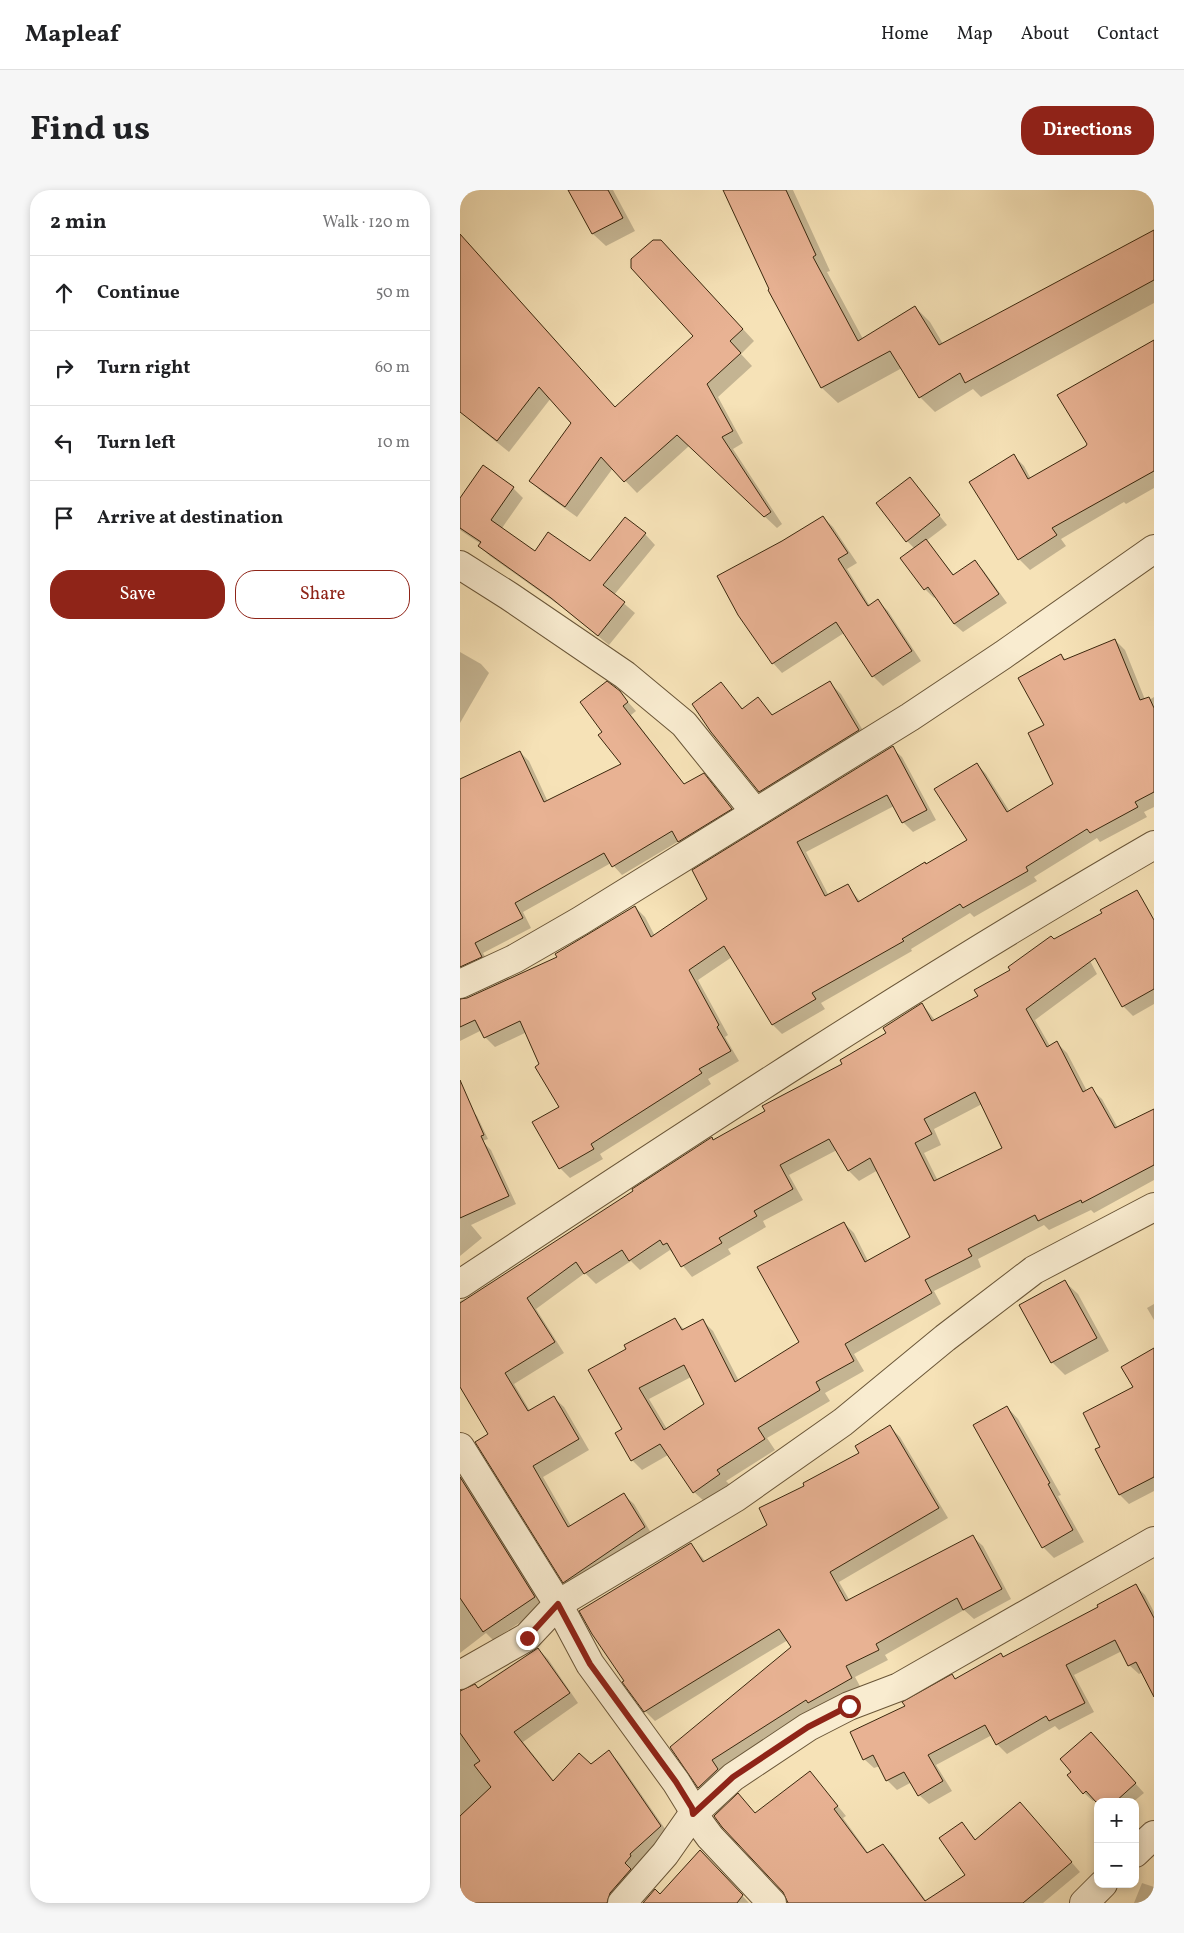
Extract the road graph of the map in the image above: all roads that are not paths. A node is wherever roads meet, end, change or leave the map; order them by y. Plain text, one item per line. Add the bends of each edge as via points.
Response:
1 (1154, 550) edge
2 (460, 565) edge
3 (756, 812) junction
4 (1154, 845) edge
5 (460, 984) edge
6 (1154, 1207) edge
7 (460, 1284) edge
8 (460, 1447) edge
9 (1154, 1541) edge
10 (558, 1604) junction
11 (460, 1675) edge
12 (693, 1814) junction
13 (1154, 1835) edge
14 (1139, 1849) edge
15 (1099, 1888) edge
16 (622, 1903) edge
17 (772, 1903) edge
18 (1084, 1903) edge

1 - 3 street via 910,717
2 - 3 street via 624,675 684,724
3 - 5 street via 580,921 514,959
4 - 7 street via 1051,904 744,1098
6 - 10 street via 1034,1270 843,1422 735,1498
8 - 10 street
9 - 12 street via 899,1687 849,1706 808,1727 733,1777
10 - 11 street via 527,1638
10 - 12 street via 590,1664 676,1782
12 - 16 street
12 - 17 street via 710,1837
13 - 14 street
15 - 18 street

